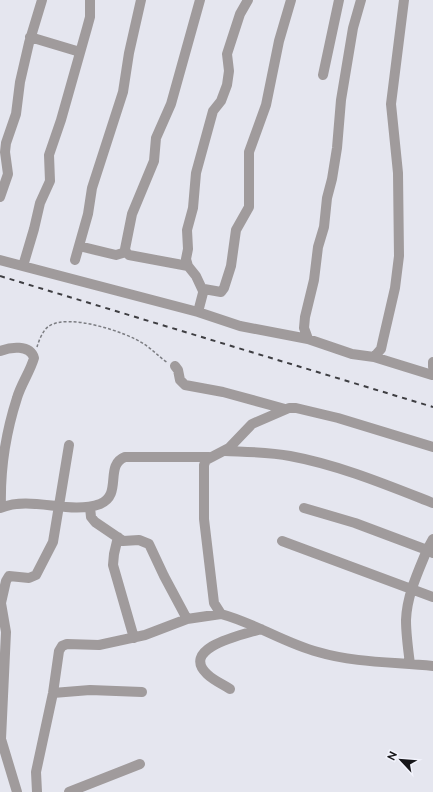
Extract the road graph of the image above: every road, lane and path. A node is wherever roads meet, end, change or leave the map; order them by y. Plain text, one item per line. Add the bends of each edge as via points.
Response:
1 (42, 0) edge
2 (90, 0) edge
3 (141, 0) edge
4 (200, 0) edge
5 (248, 0) edge
6 (291, 0) edge
7 (339, 0) edge
8 (361, 0) edge
9 (404, 0) edge
10 (30, 37) junction
11 (80, 52) junction
12 (323, 75) dead end
13 (0, 197) edge
14 (79, 246) junction
15 (126, 252) junction
16 (0, 260) edge
17 (75, 260) dead end
18 (23, 266) junction
19 (188, 266) junction
20 (203, 291) junction
21 (198, 312) junction
22 (308, 339) junction
23 (0, 351) edge
24 (374, 357) junction
25 (34, 358) junction
26 (433, 362) edge
27 (175, 366) joint
28 (433, 372) edge
29 (285, 409) junction
30 (70, 445) dead end
31 (433, 447) edge
32 (225, 451) junction
33 (209, 457) junction
34 (433, 503) edge
35 (58, 505) junction
36 (90, 507) junction
37 (0, 508) edge
38 (304, 508) dead end
39 (118, 538) junction
40 (433, 539) edge
41 (282, 541) dead end
42 (430, 551) edge
43 (411, 590) junction
44 (433, 597) edge
45 (0, 608) edge
46 (221, 614) junction
47 (187, 619) junction
48 (261, 629) junction
49 (134, 638) junction
50 (410, 664) junction
51 (433, 666) edge
52 (230, 689) dead end
53 (142, 692) dead end
54 (53, 694) junction
55 (1, 725) edge
56 (3, 758) edge
57 (140, 764) dead end
58 (17, 792) edge
59 (37, 792) edge
60 (69, 792) edge

1 - 10 street
2 - 11 street via 90,17
3 - 14 street via 123,92 92,188
4 - 15 street via 171,104 156,138 154,161 132,214
5 - 19 street via 240,14 227,54 227,84 221,100 213,111 196,173 193,208 187,230
6 - 20 street via 279,41 266,105 249,152 249,207 236,230 231,266 222,291 207,288
7 - 12 street
8 - 22 street via 353,28 341,100 337,148 324,227 304,317
9 - 24 street via 391,104 398,173 399,256 384,340
10 - 11 street
10 - 13 street via 16,114 6,144 8,174
11 - 18 street via 50,155 50,181 40,203
14 - 15 street via 116,255
14 - 17 street
15 - 19 street via 130,255
16 - 18 street
18 - 21 street
19 - 20 street
20 - 21 street
21 - 22 street via 240,326
22 - 24 street via 352,354
23 - 25 street via 23,348 30,351
24 - 28 street
25 - 27 path via 39,339 50,326 70,321 101,326 130,337
25 - 37 street via 17,397 12,416 2,475
26 - 28 street
27 - 29 street via 180,380 185,385 223,392
29 - 31 street via 296,408 338,418
29 - 32 street via 252,424
30 - 35 street
32 - 33 street
32 - 34 street via 269,453 304,459 368,478
33 - 36 street via 125,456 114,468 112,493 107,500
33 - 46 street via 204,465 204,520 214,603
35 - 36 street
35 - 37 street via 11,504
35 - 45 street via 52,542 39,572 33,577 9,576
36 - 39 street via 91,517 95,522
38 - 42 street via 355,523
39 - 47 street via 126,542 139,540 149,544
39 - 49 street via 113,565
40 - 42 street
41 - 43 street
42 - 43 street
43 - 44 street
43 - 50 street via 406,619
45 - 55 street via 6,632
46 - 47 street
46 - 48 street
47 - 49 street
48 - 50 street via 292,643 339,658
48 - 52 street via 213,644 204,652 201,661 204,670
49 - 54 street via 99,645 64,644 59,651
50 - 51 street
53 - 54 street via 90,690
54 - 59 street via 36,772
55 - 56 street
56 - 58 street via 14,777
57 - 60 street

